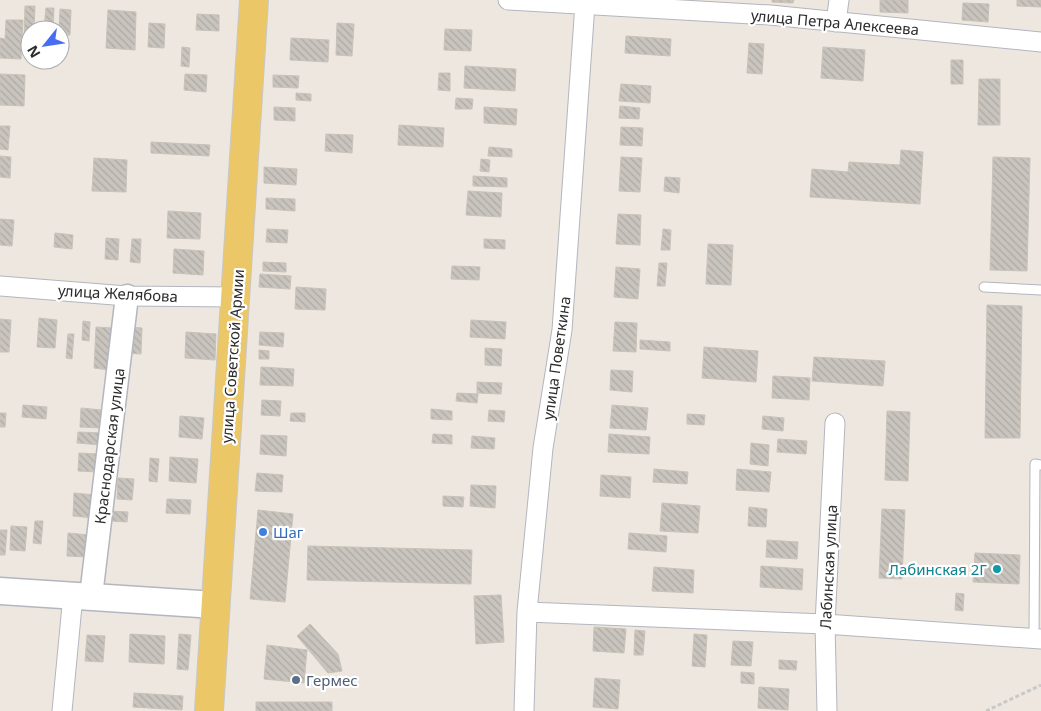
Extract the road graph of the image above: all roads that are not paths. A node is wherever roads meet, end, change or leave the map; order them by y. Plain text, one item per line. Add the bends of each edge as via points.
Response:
1 (254, 0) edge
2 (508, 0) edge
3 (839, 0) edge
4 (539, 1) edge
5 (585, 4) junction
6 (836, 22) junction
7 (1041, 42) edge
8 (0, 286) edge
9 (984, 287) dead end
10 (1041, 290) edge
11 (127, 296) junction
12 (236, 297) junction
13 (835, 422) dead end
14 (1041, 465) edge
15 (0, 591) edge
16 (82, 595) junction
17 (215, 605) junction
18 (527, 612) junction
19 (825, 624) junction
20 (1038, 639) edge
21 (62, 711) edge
22 (209, 711) edge
23 (524, 711) edge
24 (827, 711) edge

1 - 12 main road, улица Советской Армии
2 - 4 street, улица Петра Алексеева
3 - 6 street
4 - 5 street, улица Петра Алексеева
5 - 6 street, улица Петра Алексеева
5 - 18 street, улица Поветкина via 562,330 543,448
6 - 7 street, улица Петра Алексеева
8 - 11 street, улица Желябова
9 - 10 lane
11 - 12 street, улица Желябова
11 - 16 street, Краснодарская улица
12 - 17 main road, улица Советской Армии
13 - 19 street, Лабинская улица
14 - 20 lane via 1035,464
15 - 16 main road
16 - 17 main road
16 - 21 street
17 - 22 main road, улица Советской Армии
18 - 19 street
18 - 23 street, улица Поветкина
19 - 20 street
19 - 24 street, Лабинская улица

